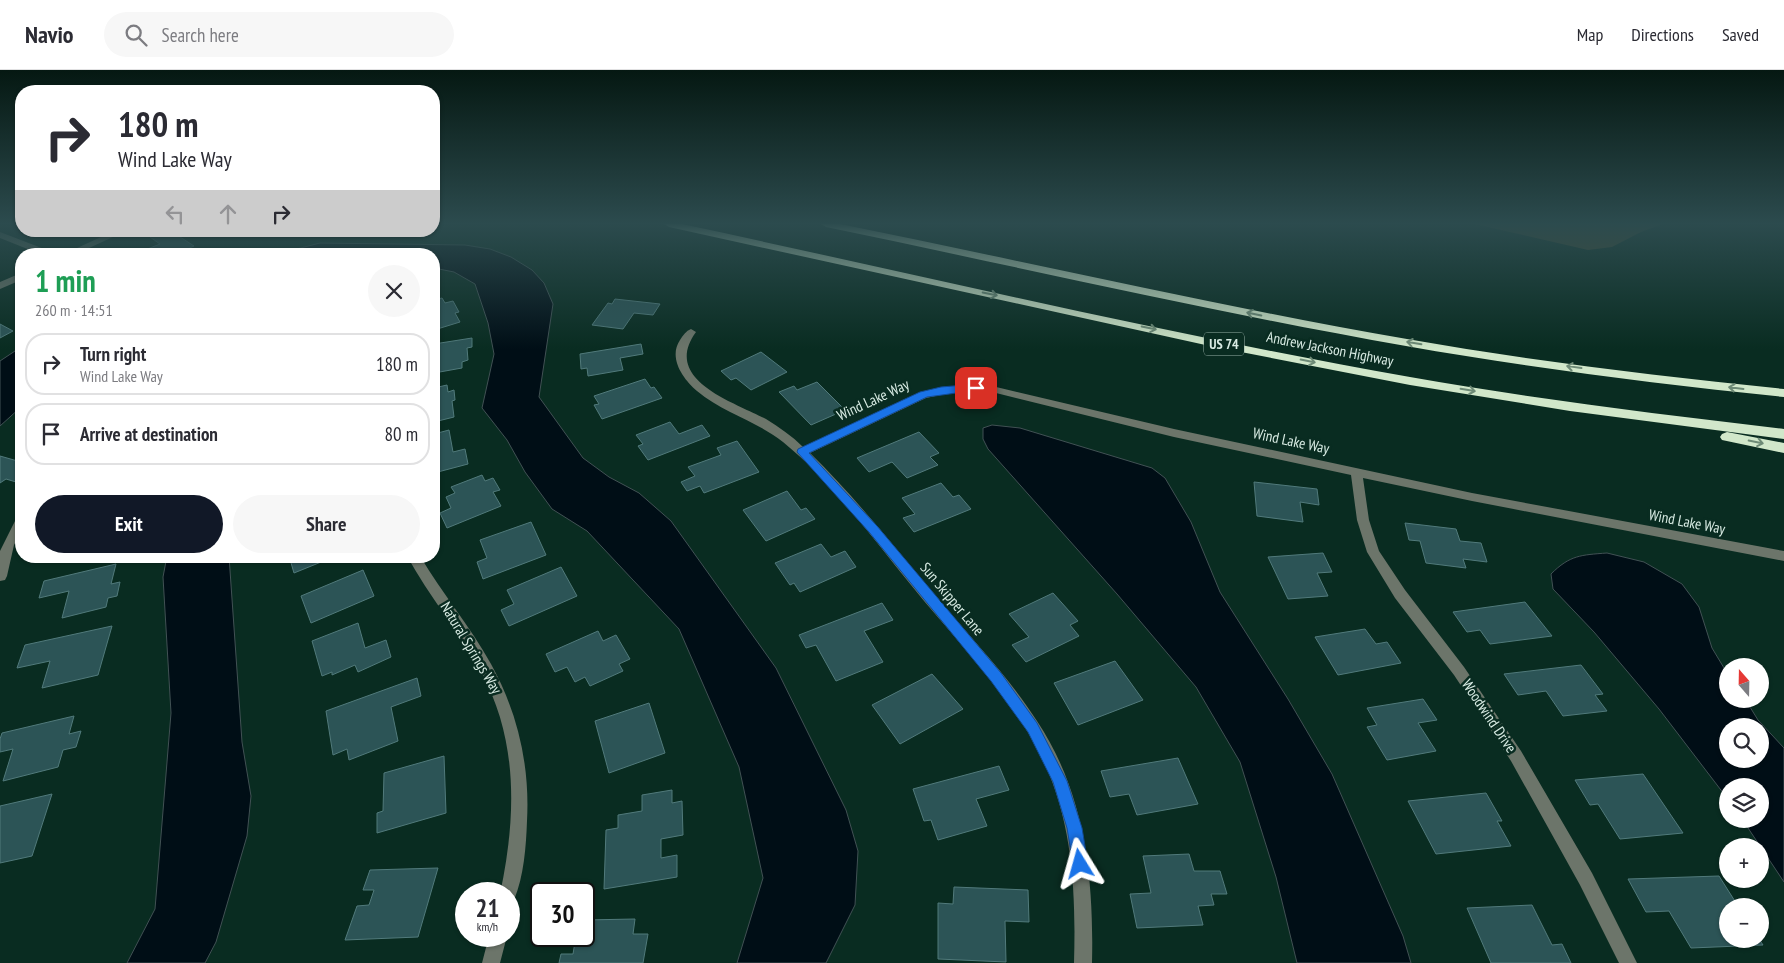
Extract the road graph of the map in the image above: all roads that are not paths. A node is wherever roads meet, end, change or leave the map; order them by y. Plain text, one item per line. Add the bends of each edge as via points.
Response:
1 (860, 266) edge
2 (1024, 266) edge
3 (15, 279) edge
4 (0, 286) edge
5 (691, 332) dead end
6 (1784, 393) edge
7 (1570, 407) junction
8 (1784, 434) edge
9 (1784, 448) edge
10 (802, 452) junction
11 (1356, 471) junction
12 (15, 532) edge
13 (1784, 556) edge
14 (418, 563) edge
15 (0, 576) edge
16 (511, 882) edge
17 (495, 947) edge
18 (491, 963) edge
19 (1083, 963) edge
20 (1628, 963) edge

1 -> 7 highway, Andrew Jackson Highway / US 74 via 1210,342 1410,381
6 -> 2 highway, Andrew Jackson Highway / US 74 via 1600,371 1405,342 1282,320
3 - 4 street
5 - 10 street, Sun Skipper Lane via 680,353 682,363 695,384 714,399 773,428
7 - 8 highway, Andrew Jackson Highway / US 74
7 -> 9 highway
10 - 11 street, Wind Lake Way via 923,395 941,390 976,388
10 - 19 street, Sun Skipper Lane via 873,529 996,677 1046,751 1060,781 1076,835 1084,904
11 - 13 street, Wind Lake Way via 1472,497
11 - 20 street, Woodwind Drive via 1362,520 1372,552 1516,756 1586,879
12 - 15 street
14 - 16 street, Natural Springs Way via 487,669 501,696 512,730 521,804
17 - 18 street

